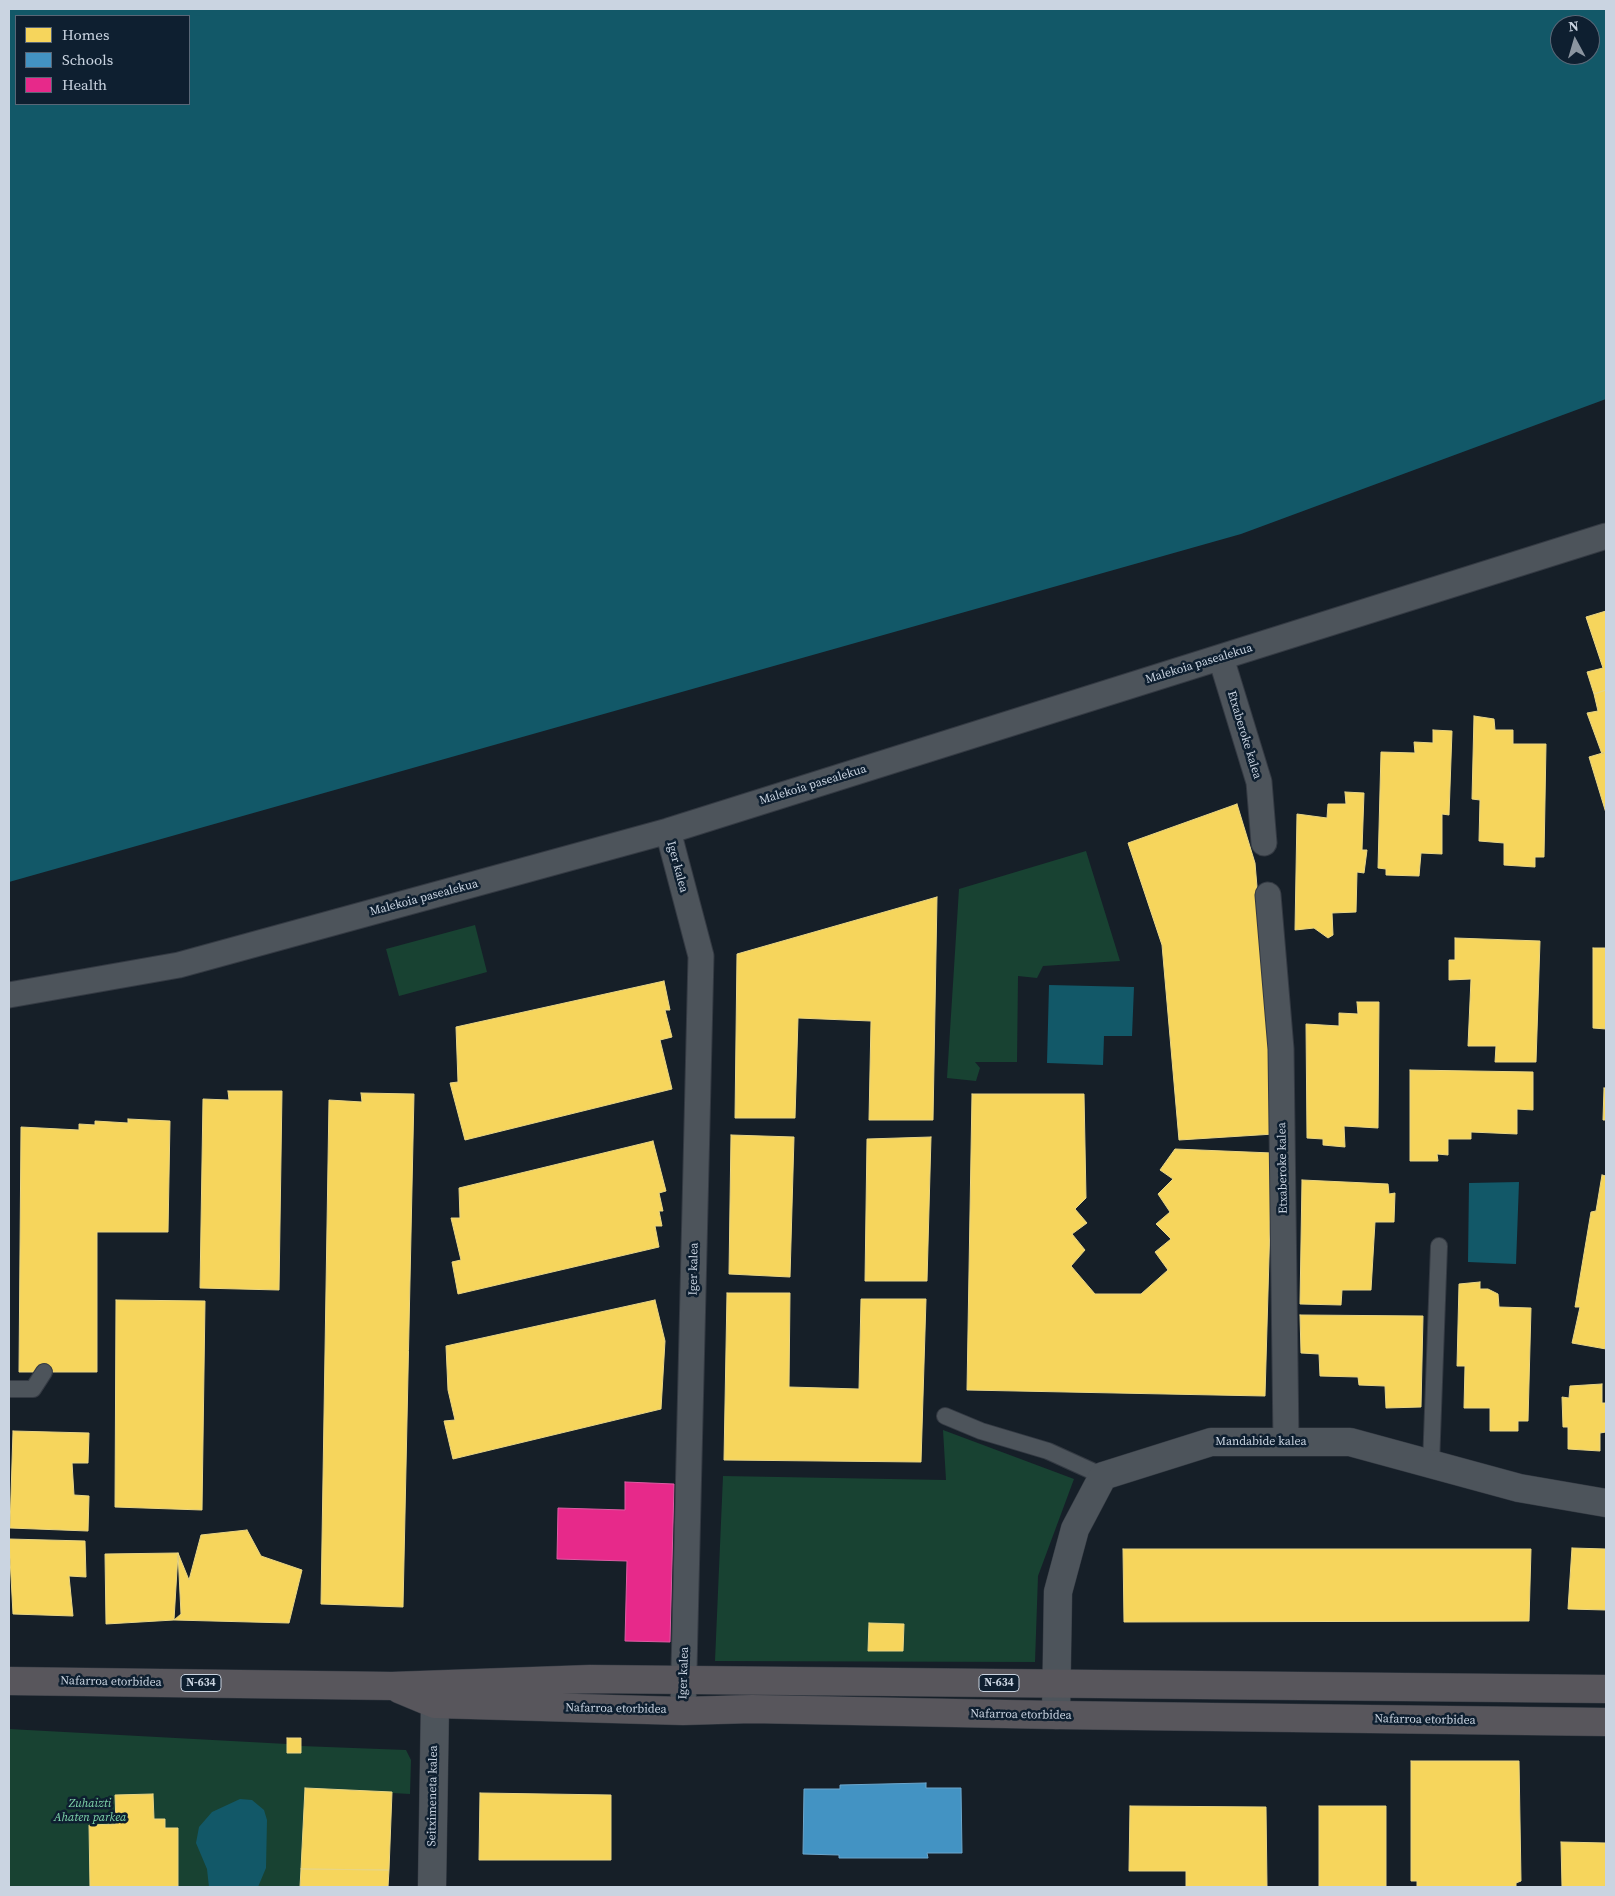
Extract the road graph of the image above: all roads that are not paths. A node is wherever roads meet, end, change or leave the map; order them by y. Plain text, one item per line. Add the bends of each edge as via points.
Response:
1 (1606, 536) edge
2 (1221, 658) junction
3 (668, 831) junction
4 (1264, 843) dead end
5 (1268, 895) dead end
6 (9, 995) edge
7 (1439, 1246) dead end
8 (44, 1372) dead end
9 (9, 1389) edge
10 (945, 1416) dead end
11 (1286, 1442) junction
12 (1431, 1464) junction
13 (1103, 1476) junction
14 (1606, 1503) edge
15 (590, 1679) junction
16 (684, 1680) junction
17 (9, 1681) edge
18 (1056, 1684) junction
19 (392, 1686) junction
20 (1606, 1689) edge
21 (435, 1704) junction
22 (683, 1710) junction
23 (1056, 1716) junction
24 (1606, 1722) edge
25 (432, 1887) edge

1 - 2 street, Malekoia pasealekua
2 - 3 street, Malekoia pasealekua
2 - 4 street, Etxaberoke kalea via 1259,782
3 - 6 street, Malekoia pasealekua via 179,965
3 - 16 street, Iger kalea via 701,956
5 - 11 street, Etxaberoke kalea via 1281,1049
7 - 12 lane
8 - 9 lane via 32,1389
10 - 13 lane via 1048,1451
11 - 12 street, Mandabide kalea via 1350,1442
11 - 13 street, Mandabide kalea via 1211,1442
12 - 14 street, Mandabide kalea via 1519,1488
13 - 18 street via 1075,1529 1058,1592
15 - 16 highway, Nafarroa etorbidea / N-634
15 - 19 highway, Nafarroa etorbidea / N-634
15 - 21 street, Nafarroa etorbidea via 559,1694 461,1696
16 - 18 highway, Nafarroa etorbidea / N-634
16 - 22 street, Iger kalea
17 - 19 highway, Nafarroa etorbidea / N-634
18 - 20 highway, Nafarroa etorbidea / N-634
18 - 23 street
19 - 21 highway, Nafarroa etorbidea / N-634
21 - 22 highway, Nafarroa etorbidea / N-634
21 - 25 street, Seitximeneta kalea
22 - 23 highway, Nafarroa etorbidea / N-634
23 - 24 highway, Nafarroa etorbidea / N-634

